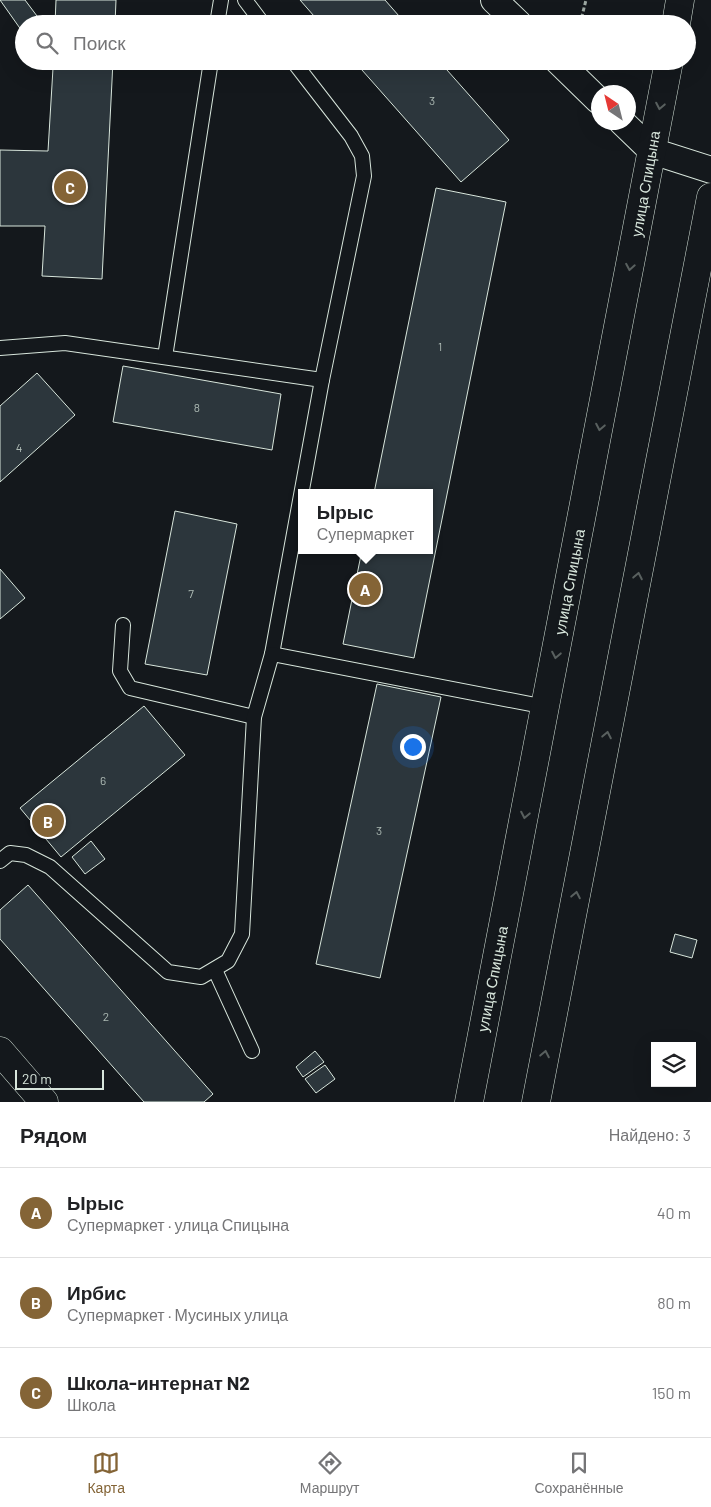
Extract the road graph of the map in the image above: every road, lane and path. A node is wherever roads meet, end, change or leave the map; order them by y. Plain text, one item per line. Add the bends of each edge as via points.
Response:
1 (221, 0) edge
2 (245, 0) edge
3 (494, 0) edge
4 (586, 0) edge
5 (680, 0) edge
6 (218, 15) edge
7 (256, 15) edge
8 (510, 15) edge
9 (582, 15) edge
10 (678, 15) edge
11 (210, 70) edge
12 (300, 70) edge
13 (567, 70) edge
14 (666, 70) edge
15 (591, 93) edge
16 (631, 130) edge
17 (652, 150) junction
18 (711, 170) edge
19 (711, 197) edge
20 (0, 348) edge
21 (165, 358) junction
22 (322, 380) junction
23 (302, 489) edge
24 (298, 512) edge
25 (123, 626) dead end
26 (272, 654) junction
27 (546, 707) junction
28 (254, 717) junction
29 (0, 842) edge
30 (5, 857) edge
31 (215, 970) junction
32 (0, 1051) edge
33 (252, 1051) dead end
34 (44, 1102) edge
35 (469, 1102) edge
36 (536, 1102) edge

1 - 6 lane
2 - 7 lane
3 - 8 street
4 - 9 path
5 - 10 street
11 - 21 lane
12 - 22 lane via 351,136 362,156 364,176
13 - 15 street
14 -> 17 street, улица Спицына
16 - 17 street
17 - 18 street
17 -> 27 street, улица Спицына
36 -> 19 street
20 - 21 lane via 65,343
21 - 22 lane
22 - 23 lane
24 - 26 lane
25 - 28 lane via 120,671 130,688
26 - 27 lane
26 - 28 lane
27 -> 35 street, улица Спицына
28 - 31 lane via 242,934 228,961
29 - 30 lane
30 - 31 lane via 26,855 50,867 168,972 200,978
31 - 33 lane
32 - 34 street

